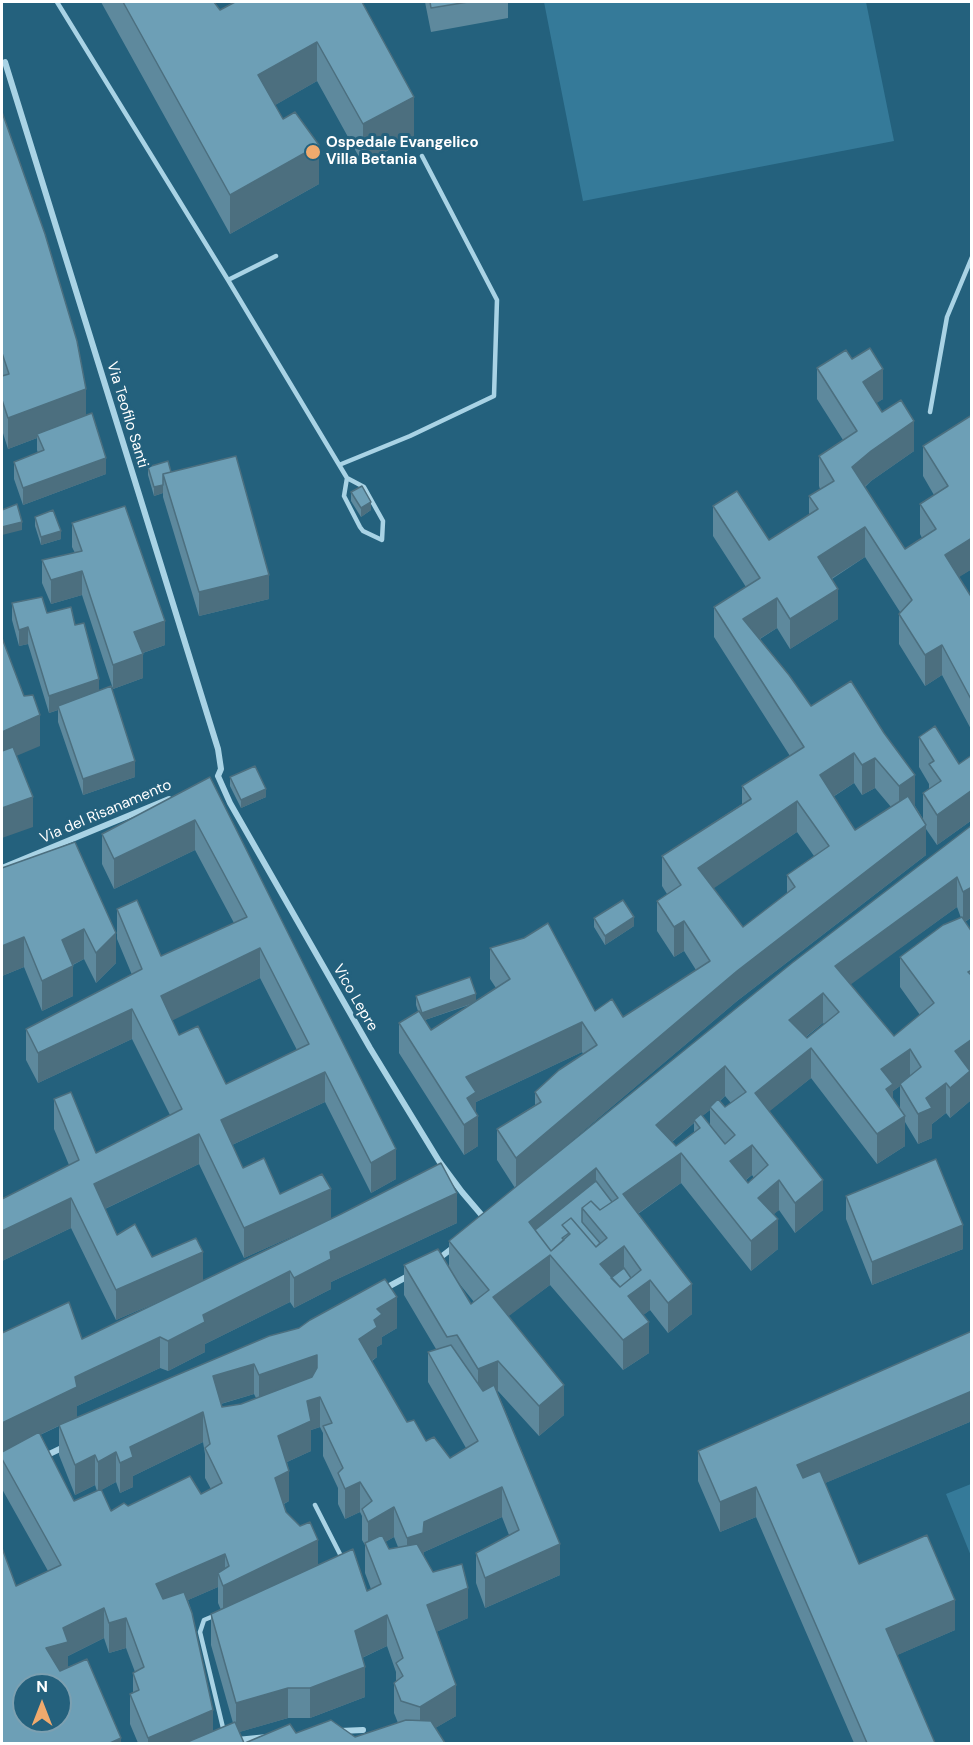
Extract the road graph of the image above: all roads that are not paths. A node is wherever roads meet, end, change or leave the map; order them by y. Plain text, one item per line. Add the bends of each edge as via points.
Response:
1 (57, 2) edge
2 (5, 62) dead end
3 (422, 156) dead end
4 (276, 256) dead end
5 (972, 257) edge
6 (228, 280) junction
7 (930, 412) dead end
8 (339, 465) junction
9 (347, 478) junction
10 (216, 778) joint
11 (176, 796) edge
12 (2, 868) edge
13 (479, 1228) edge
14 (462, 1242) edge
15 (436, 1262) edge
16 (415, 1272) edge
17 (375, 1293) edge
18 (75, 1442) edge
19 (33, 1462) edge
20 (315, 1505) dead end
21 (346, 1566) edge
22 (222, 1613) edge
23 (363, 1730) dead end
24 (329, 1732) edge
25 (272, 1736) edge
26 (223, 1742) edge

1 - 6 lane
2 - 10 street, Via Teofilo Santi via 218,749 221,769
3 - 8 lane via 497,300 494,396
4 - 6 lane
5 - 7 lane via 947,317
6 - 8 lane
8 - 9 lane
9 - 9 lane via 344,496 360,527 382,540 383,521 369,496 364,488
10 - 13 street, Vico Lepre via 439,1161 488,1222
11 - 12 street, Via del Risanamento
14 - 15 street
16 - 17 street
18 - 19 street
20 - 21 lane
22 - 26 lane via 204,1620 200,1632
23 - 24 street
25 - 26 street

